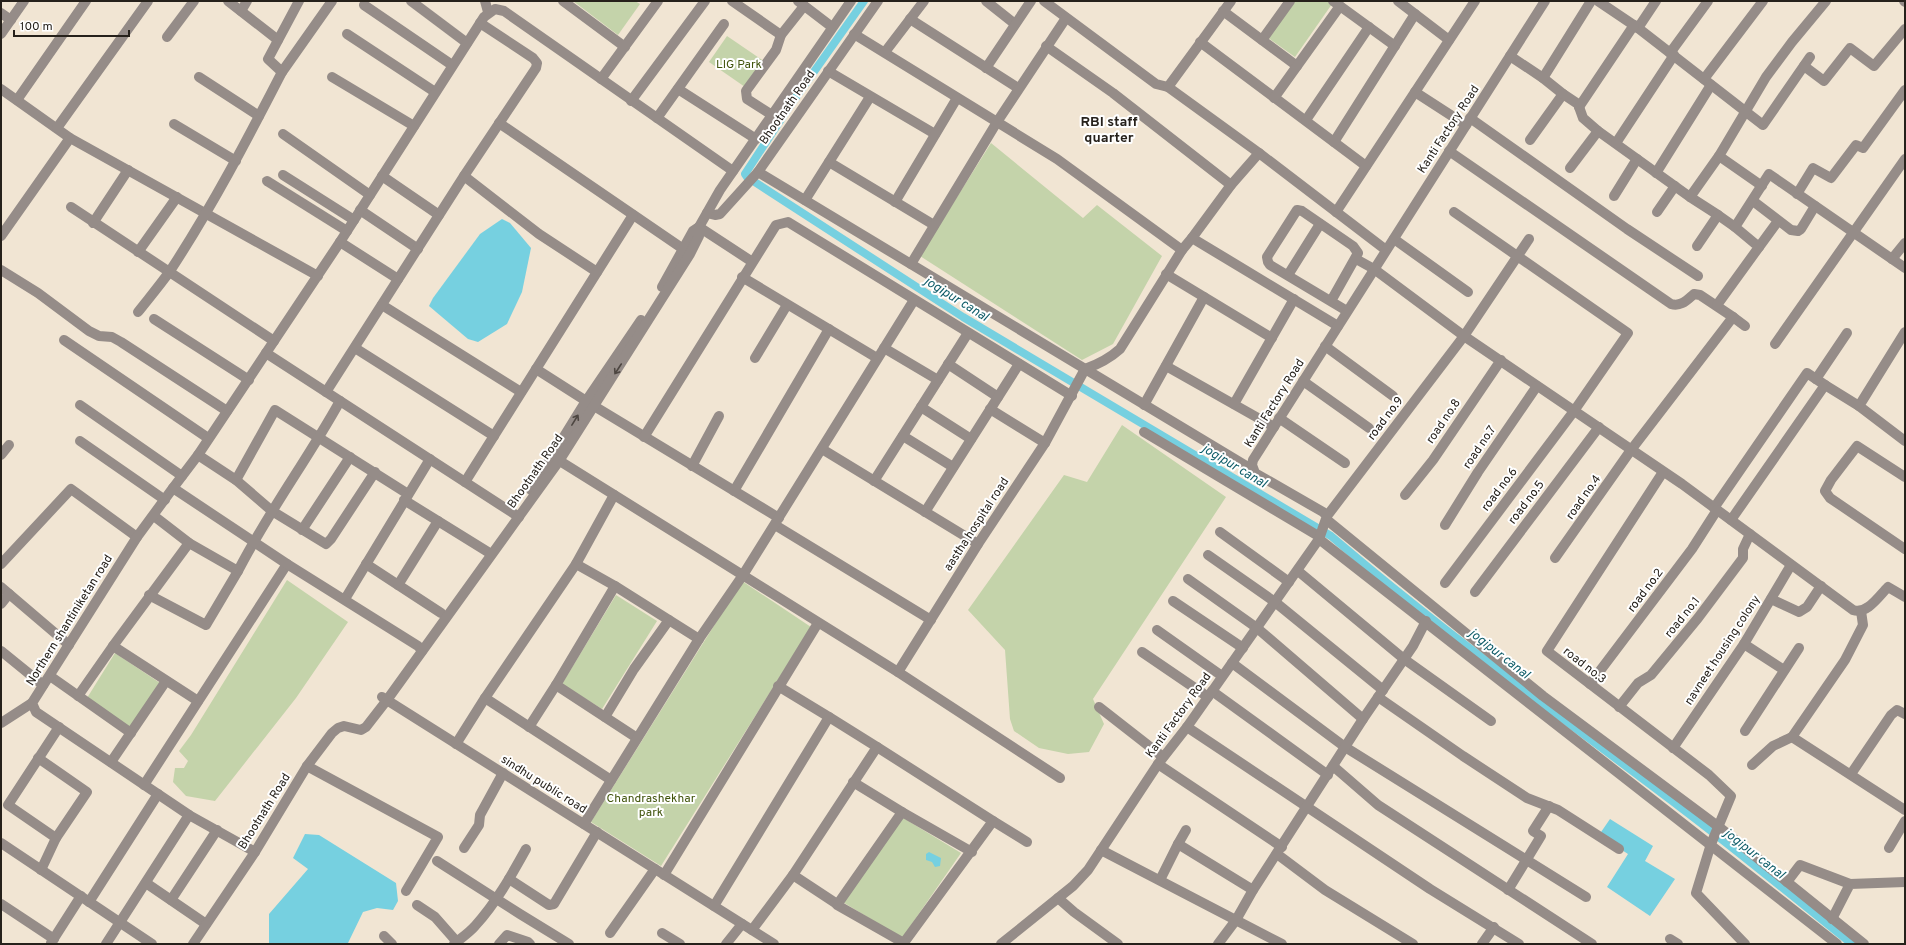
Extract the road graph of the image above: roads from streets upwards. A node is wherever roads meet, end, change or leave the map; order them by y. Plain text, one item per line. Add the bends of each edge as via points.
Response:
1 (24, 1) edge
2 (86, 1) edge
3 (148, 1) edge
4 (194, 1) edge
5 (228, 1) edge
6 (247, 1) edge
7 (299, 1) edge
8 (332, 1) edge
9 (410, 1) edge
10 (485, 1) edge
11 (563, 1) edge
12 (705, 1) edge
13 (732, 1) edge
14 (851, 1) edge
15 (878, 1) edge
16 (924, 1) edge
17 (986, 1) edge
18 (1030, 1) edge
19 (1044, 1) edge
20 (1231, 1) edge
21 (1290, 1) edge
22 (1398, 1) edge
23 (1473, 1) edge
24 (1545, 1) edge
25 (1591, 1) edge
26 (1598, 1) edge
27 (1656, 1) edge
28 (1708, 1) edge
29 (1763, 1) edge
30 (1826, 1) edge
31 (653, 3) edge
32 (801, 3) edge
33 (1336, 4) edge
34 (364, 5) dead end
35 (241, 11) junction
36 (1223, 11) junction
37 (488, 12) junction
38 (1, 13) edge
39 (1415, 14) junction
40 (1066, 18) junction
41 (910, 19) junction
42 (11, 20) junction
43 (480, 23) junction
44 (724, 24) dead end
45 (1015, 24) junction
46 (1636, 26) junction
47 (832, 27) junction
48 (1369, 27) junction
49 (1905, 29) edge
50 (1, 34) edge
51 (347, 34) dead end
52 (854, 34) junction
53 (781, 35) junction
54 (167, 37) dead end
55 (278, 40) junction
56 (1262, 40) junction
57 (1449, 40) junction
58 (1200, 42) junction
59 (467, 43) junction
60 (1046, 46) junction
61 (1395, 46) junction
62 (625, 47) junction
63 (885, 52) junction
64 (1672, 54) junction
65 (1510, 56) junction
66 (1810, 57) dead end
67 (452, 65) junction
68 (1297, 66) junction
69 (1804, 66) junction
70 (986, 68) junction
71 (282, 72) junction
72 (828, 72) junction
73 (199, 77) dead end
74 (332, 77) dead end
75 (1543, 78) junction
76 (601, 79) junction
77 (1707, 82) junction
78 (1168, 87) junction
79 (1018, 88) junction
80 (1, 89) edge
81 (678, 89) junction
82 (1905, 90) edge
83 (435, 92) junction
84 (1415, 92) junction
85 (1563, 94) junction
86 (870, 97) junction
87 (957, 98) junction
88 (1274, 98) junction
89 (17, 100) junction
90 (631, 101) junction
91 (1579, 107) junction
92 (1744, 111) junction
93 (772, 115) junction
94 (259, 116) junction
95 (657, 118) junction
96 (1306, 120) junction
97 (1468, 121) junction
98 (997, 122) junction
99 (499, 123) junction
100 (174, 124) dead end
101 (414, 126) junction
102 (57, 128) junction
103 (1598, 131) junction
104 (283, 134) dead end
105 (935, 134) junction
106 (70, 138) junction
107 (756, 139) junction
108 (1530, 140) dead end
109 (1334, 142) junction
110 (1616, 143) junction
111 (1449, 151) junction
112 (1259, 154) junction
113 (1719, 156) junction
114 (1637, 159) junction
115 (1905, 159) edge
116 (236, 161) junction
117 (829, 162) junction
118 (1366, 166) junction
119 (1570, 168) dead end
120 (128, 170) junction
121 (733, 171) junction
122 (1656, 173) junction
123 (756, 174) junction
124 (283, 175) dead end
125 (382, 176) junction
126 (464, 176) junction
127 (267, 181) dead end
128 (1231, 185) junction
129 (1675, 186) junction
130 (1762, 186) junction
131 (1797, 194) junction
132 (370, 195) junction
133 (1614, 196) dead end
134 (177, 197) junction
135 (1690, 197) junction
136 (805, 200) junction
137 (1753, 201) junction
138 (895, 202) junction
139 (1815, 206) junction
140 (71, 207) dead end
141 (360, 210) junction
142 (1336, 212) junction
143 (1454, 212) dead end
144 (1658, 212) dead end
145 (707, 213) junction
146 (206, 214) junction
147 (439, 215) junction
148 (1718, 215) junction
149 (633, 216) junction
150 (354, 220) junction
151 (1778, 220) junction
152 (93, 223) junction
153 (934, 224) junction
154 (1320, 224) junction
155 (699, 226) junction
156 (1735, 227) junction
157 (347, 231) junction
158 (1853, 232) junction
159 (1, 236) edge
160 (1192, 238) junction
161 (1394, 238) junction
162 (1529, 238) dead end
163 (340, 242) junction
164 (1905, 243) edge
165 (1697, 246) dead end
166 (1759, 247) junction
167 (418, 249) junction
168 (1182, 250) junction
169 (1386, 250) junction
170 (687, 251) junction
171 (138, 252) junction
172 (1517, 258) junction
173 (1356, 259) junction
174 (1892, 259) junction
175 (752, 261) junction
176 (911, 264) junction
177 (1905, 268) edge
178 (1, 270) edge
179 (1374, 270) junction
180 (166, 271) junction
181 (597, 272) junction
182 (1166, 274) junction
183 (1288, 275) junction
184 (318, 276) junction
185 (1698, 276) dead end
186 (742, 277) junction
187 (398, 279) junction
188 (1468, 292) dead end
189 (1204, 297) junction
190 (1294, 299) junction
191 (914, 300) junction
192 (1331, 301) junction
193 (787, 304) junction
194 (382, 305) junction
195 (1717, 305) junction
196 (1347, 311) junction
197 (138, 312) dead end
198 (1733, 317) junction
199 (154, 319) dead end
200 (1338, 326) junction
201 (1745, 326) dead end
202 (829, 329) junction
203 (1905, 332) edge
204 (968, 333) junction
205 (1847, 333) dead end
206 (1464, 336) junction
207 (1272, 338) junction
208 (64, 340) dead end
209 (274, 341) junction
210 (1775, 344) dead end
211 (1325, 346) junction
212 (355, 348) junction
213 (884, 348) junction
214 (266, 353) junction
215 (755, 358) dead end
216 (878, 358) junction
217 (1501, 360) junction
218 (948, 364) junction
219 (1019, 364) junction
220 (1166, 366) junction
221 (536, 369) junction
222 (1083, 372) junction
223 (1816, 379) junction
224 (249, 380) junction
225 (938, 380) junction
226 (1303, 381) junction
227 (1825, 385) junction
228 (1538, 386) junction
229 (326, 392) junction
230 (521, 392) junction
231 (1073, 393) junction
232 (1393, 396) dead end
233 (998, 397) junction
234 (340, 401) junction
235 (590, 404) junction
236 (1144, 404) junction
237 (1234, 404) junction
238 (80, 405) dead end
239 (1859, 406) junction
240 (921, 407) junction
241 (990, 409) junction
242 (1574, 411) junction
243 (227, 412) junction
244 (719, 416) dead end
245 (1277, 423) junction
246 (1599, 427) junction
247 (1369, 428) dead end
248 (1144, 432) dead end
249 (494, 436) junction
250 (902, 436) junction
251 (644, 437) junction
252 (208, 438) junction
253 (320, 438) junction
254 (971, 439) junction
255 (1905, 441) edge
256 (80, 442) dead end
257 (1045, 443) junction
258 (9, 445) dead end
259 (822, 449) junction
260 (1631, 450) junction
261 (1, 455) edge
262 (198, 455) junction
263 (350, 457) junction
264 (430, 459) junction
265 (556, 459) junction
266 (1345, 463) dead end
267 (692, 466) junction
268 (953, 467) junction
269 (1253, 470) junction
270 (375, 472) junction
271 (1663, 472) junction
272 (182, 476) junction
273 (1905, 477) edge
274 (236, 480) junction
275 (874, 481) junction
276 (465, 482) junction
277 (173, 488) junction
278 (734, 491) junction
279 (614, 495) junction
280 (1406, 495) dead end
281 (406, 497) junction
282 (165, 500) junction
283 (1716, 509) junction
284 (272, 511) junction
285 (925, 512) junction
286 (517, 515) junction
287 (154, 516) junction
288 (1327, 520) junction
289 (1731, 520) junction
290 (438, 521) junction
291 (777, 521) junction
292 (1445, 525) dead end
293 (302, 530) junction
294 (1220, 532) dead end
295 (1750, 534) junction
296 (1320, 536) junction
297 (137, 537) junction
298 (253, 541) junction
299 (190, 543) junction
300 (978, 544) junction
301 (1905, 549) edge
302 (488, 552) junction
303 (1208, 555) dead end
304 (1555, 558) dead end
305 (1, 564) edge
306 (287, 564) junction
307 (366, 564) junction
308 (576, 564) junction
309 (1791, 565) junction
310 (238, 571) junction
311 (1298, 571) junction
312 (743, 575) junction
313 (1188, 579) dead end
314 (1289, 582) junction
315 (1445, 583) dead end
316 (398, 585) junction
317 (615, 586) junction
318 (1821, 586) junction
319 (5, 590) edge
320 (1475, 592) dead end
321 (149, 595) junction
322 (1905, 596) edge
323 (1771, 598) junction
324 (345, 599) junction
325 (1173, 601) dead end
326 (1275, 602) junction
327 (1, 604) edge
328 (1857, 611) junction
329 (441, 613) junction
330 (669, 620) junction
331 (931, 620) junction
332 (1426, 621) junction
333 (818, 623) junction
334 (1257, 628) junction
335 (1157, 630) dead end
336 (699, 639) junction
337 (1744, 644) junction
338 (69, 645) junction
339 (113, 646) junction
340 (420, 648) junction
341 (1243, 648) junction
342 (1799, 648) dead end
343 (1, 651) edge
344 (1142, 652) dead end
345 (1404, 659) junction
346 (1232, 663) junction
347 (1784, 670) junction
348 (898, 672) junction
349 (50, 676) junction
350 (1222, 676) junction
351 (166, 681) junction
352 (1590, 684) junction
353 (43, 685) junction
354 (556, 685) junction
355 (778, 686) junction
356 (1380, 693) junction
357 (1210, 694) junction
358 (78, 696) junction
359 (485, 698) junction
360 (384, 699) junction
361 (198, 701) junction
362 (32, 703) junction
363 (1099, 707) dead end
364 (1619, 707) junction
365 (1905, 714) edge
366 (605, 717) junction
367 (829, 718) junction
368 (1363, 719) junction
369 (1491, 721) dead end
370 (1, 723) edge
371 (59, 727) junction
372 (529, 727) junction
373 (1187, 727) junction
374 (1745, 731) dead end
375 (131, 733) junction
376 (1792, 737) junction
377 (637, 738) junction
378 (456, 744) junction
379 (877, 747) junction
380 (1345, 747) junction
381 (1673, 748) junction
382 (38, 758) junction
383 (1160, 760) junction
384 (111, 762) junction
385 (1752, 765) dead end
386 (307, 766) junction
387 (1334, 766) junction
388 (503, 773) junction
389 (1851, 774) junction
390 (1328, 775) junction
391 (1060, 778) dead end
392 (611, 780) junction
393 (854, 782) junction
394 (144, 785) junction
395 (158, 794) junction
396 (1549, 806) junction
397 (1307, 807) junction
398 (1905, 810) edge
399 (902, 812) junction
400 (189, 815) junction
401 (993, 820) junction
402 (1905, 821) edge
403 (584, 824) junction
404 (1719, 828) junction
405 (217, 830) junction
406 (1186, 830) dead end
407 (597, 832) junction
408 (56, 838) junction
409 (1027, 842) dead end
410 (1712, 842) junction
411 (1, 843) edge
412 (1178, 844) junction
413 (464, 848) dead end
414 (1889, 848) dead end
415 (526, 849) dead end
416 (1619, 849) dead end
417 (1101, 850) junction
418 (1279, 850) junction
419 (255, 852) junction
420 (972, 852) junction
421 (1527, 860) junction
422 (437, 861) dead end
423 (655, 869) junction
424 (41, 870) junction
425 (664, 875) junction
426 (793, 875) junction
427 (509, 879) junction
428 (1160, 880) junction
429 (1787, 882) junction
430 (1905, 882) edge
431 (146, 883) junction
432 (1850, 884) junction
433 (1253, 890) junction
434 (1508, 890) junction
435 (406, 891) dead end
436 (1058, 898) junction
437 (1586, 898) dead end
438 (85, 899) junction
439 (495, 899) junction
440 (171, 900) junction
441 (1, 904) edge
442 (837, 904) junction
443 (417, 905) dead end
444 (714, 906) junction
445 (1832, 919) junction
446 (1236, 920) junction
447 (121, 923) junction
448 (206, 924) junction
449 (742, 924) junction
450 (1494, 927) junction
451 (752, 930) junction
452 (610, 933) dead end
453 (662, 933) dead end
454 (384, 936) dead end
455 (52, 942) edge
456 (198, 942) edge
457 (456, 943) edge
458 (1006, 943) edge
459 (106, 944) edge
460 (152, 944) edge
461 (392, 944) edge
462 (499, 944) edge
463 (530, 944) edge
464 (569, 944) edge
465 (680, 944) edge
466 (726, 944) edge
467 (774, 944) edge
468 (904, 944) edge
469 (1118, 944) edge
470 (1218, 944) edge
471 (1282, 944) edge
472 (1413, 944) edge
473 (1482, 944) edge
474 (1519, 944) edge
475 (1592, 944) edge
476 (1745, 944) edge
477 (1837, 944) edge
478 (1864, 944) edge

1 - 42 street
2 - 89 street
3 - 102 street
4 - 54 street
5 - 35 street
6 - 35 street
7 - 55 street
8 - 71 street
9 - 59 street
10 - 37 street
11 - 62 street
12 - 90 street
13 - 53 street
14 - 47 street, Bhootnath Road
15 - 52 street, Bhootnath Road
16 - 41 street
17 - 45 street
18 - 45 street
19 - 40 street
20 - 36 street
21 - 56 street
22 - 39 street
23 - 57 street
24 - 65 street, Kanti Factory Road
25 - 75 street
26 - 46 street
27 - 46 street
28 - 64 street
29 - 77 street
30 - 92 street via 1766,77
31 - 62 street
32 - 47 street
32 - 53 street
33 - 48 street
33 - 68 street
34 - 67 street
35 - 55 street
36 - 56 street
36 - 58 street
37 - 43 street, Northern shantiniketan road
37 - 76 street via 495,9 504,11
38 - 42 street
39 - 57 street
39 - 61 street
40 - 60 street
40 - 78 street via 1156,84
41 - 63 street
41 - 70 street
42 - 50 street
43 - 59 street, Northern shantiniketan road
43 - 99 street via 533,58 537,64
44 - 81 street
45 - 70 street
46 - 64 street
46 - 91 street
47 - 93 street, Bhootnath Road
48 - 61 street
48 - 96 street
49 - 69 street via 1874,66 1850,48 1824,81
51 - 83 street
52 - 63 street
52 - 72 street, Bhootnath Road
53 - 93 street via 776,50 746,91 747,99
55 - 71 street via 268,59
56 - 68 street
57 - 84 street
58 - 78 street
58 - 88 street
59 - 67 street, Northern shantiniketan road
60 - 79 street
60 - 128 street via 1113,93
61 - 109 street
62 - 76 street
63 - 87 street
64 - 77 street
64 - 110 street
65 - 75 street
65 - 97 street, Kanti Factory Road
66 - 69 street
67 - 83 street, Northern shantiniketan road
68 - 88 street
69 - 92 street via 1763,126
70 - 79 street
71 - 94 street
72 - 86 street
72 - 123 street, Bhootnath Road
73 - 94 street
74 - 101 street
75 - 85 street
76 - 90 street
77 - 92 street
77 - 122 street
78 - 112 street
79 - 98 street
80 - 89 street
81 - 95 street
81 - 107 street
82 - 131 street via 1863,148 1856,144 1831,178 1813,168
83 - 101 street, Northern shantiniketan road
84 - 97 street
84 - 118 street
85 - 91 street
85 - 108 street
86 - 105 street
86 - 117 street
87 - 98 street
87 - 105 street
88 - 96 street
89 - 102 street
90 - 95 street
91 - 103 street via 1583,118
92 - 113 street
93 - 107 street, Bhootnath Road
94 - 116 street
95 - 121 street
96 - 109 street
97 - 111 street, Kanti Factory Road
97 - 185 street
98 - 153 street
98 - 168 street via 1057,159
99 - 126 street
99 - 149 street
100 - 116 street
101 - 125 street, Northern shantiniketan road
102 - 106 street
103 - 110 street
103 - 119 street
104 - 132 street
105 - 138 street
106 - 120 street
106 - 159 street
107 - 121 street, Bhootnath Road
109 - 118 street
110 - 114 street
111 - 161 street, Kanti Factory Road
111 - 195 street via 1671,304 1682,304 1694,294
112 - 128 street
112 - 142 street
113 - 130 street
113 - 135 street
114 - 122 street
114 - 133 street
115 - 158 street
116 - 146 street
117 - 136 street
117 - 138 street
118 - 142 street
120 - 134 street
120 - 152 street
121 - 145 street, Bhootnath Road
122 - 129 street
123 - 136 street
123 - 145 street, Bhootnath Road via 720,214
124 - 150 street
125 - 132 street, Northern shantiniketan road
125 - 147 street
126 - 147 street
126 - 181 street via 539,234
127 - 157 street
128 - 160 street
129 - 135 street
129 - 144 street
130 - 131 street via 1769,174
130 - 137 street
131 - 139 street
132 - 141 street, Northern shantiniketan road
134 - 146 street
134 - 171 street
135 - 148 street
136 - 176 street
137 - 151 street
137 - 156 street
138 - 153 street
139 - 151 street via 1798,231 1791,230
139 - 158 street
140 - 152 street
141 - 150 street, Northern shantiniketan road
141 - 167 street
142 - 169 street
143 - 172 street
145 - 155 street, Bhootnath Road
146 - 180 street
146 - 184 street
147 - 167 street
148 - 156 street
148 - 165 street
149 - 170 street
149 - 181 street
150 - 157 street, Northern shantiniketan road
151 - 166 street
152 - 171 street
153 - 176 street
154 - 173 street via 1353,246 1358,253
154 - 183 street
154 - 183 street via 1299,210 1295,211 1267,260 1270,265
155 - 170 street, Bhootnath Road via 699,236
155 - 175 street
156 - 166 street
157 - 163 street, Northern shantiniketan road
158 - 174 street
158 - 210 street
160 - 168 street
160 - 190 street
161 - 169 street, Kanti Factory Road
161 - 188 street
162 - 172 street, road no.9
163 - 184 street, Northern shantiniketan road
163 - 187 street
164 - 174 street
166 - 195 street
167 - 187 street
168 - 182 street
169 - 179 street, Kanti Factory Road
170 - 235 street, Bhootnath Road
171 - 180 street
172 - 206 street, road no.9
172 - 242 street, road no.6 via 1628,333
173 - 179 street
173 - 192 street
174 - 177 street
175 - 186 street
175 - 191 street via 776,225 788,222
176 - 222 street
178 - 243 street via 38,293 89,331 121,342
179 - 196 street, Kanti Factory Road
179 - 206 street
180 - 197 street
180 - 209 street
181 - 221 street
182 - 189 street
182 - 222 street via 1120,349
183 - 192 street
184 - 209 street, Northern shantiniketan road
186 - 193 street
186 - 251 street
187 - 194 street
189 - 207 street
189 - 220 street
190 - 200 street
190 - 207 street
191 - 204 street
191 - 213 street
192 - 196 street
193 - 202 street
193 - 215 street
194 - 212 street
194 - 230 street
195 - 198 street
196 - 200 street, Kanti Factory Road
198 - 201 street
198 - 260 street, road no.4
199 - 224 street
200 - 211 street, Kanti Factory Road
202 - 216 street
202 - 278 street
203 - 239 street
204 - 218 street
204 - 219 street
205 - 223 street
206 - 217 street
206 - 288 street, road no.9
207 - 237 street
208 - 252 street
209 - 214 street, Northern shantiniketan road
211 - 226 street, Kanti Factory Road
211 - 232 street
212 - 229 street
212 - 249 street
213 - 216 street
213 - 225 street
214 - 224 street, Northern shantiniketan road
214 - 229 street
216 - 259 street
217 - 228 street
217 - 280 street, road no.8
218 - 225 street
218 - 233 street
219 - 231 street
219 - 233 street
220 - 236 street
220 - 237 street
221 - 230 street
221 - 235 street
222 - 231 street, aastha hospital road
222 - 236 street
223 - 227 street
223 - 283 street, road no.2 via 1807,373
224 - 243 street, Northern shantiniketan road
225 - 240 street
226 - 245 street, Kanti Factory Road
226 - 247 street
227 - 239 street
227 - 289 street
228 - 242 street
228 - 292 street, road no.7 via 1478,472
229 - 234 street
230 - 249 street
231 - 257 street, aastha hospital road
233 - 241 street
234 - 253 street
234 - 264 street
235 - 251 street
235 - 265 street, Bhootnath Road
236 - 269 street
237 - 245 street
238 - 272 street
239 - 255 street
240 - 250 street
240 - 254 street
241 - 254 street
241 - 257 street
242 - 246 street
242 - 315 street, road no.6
243 - 252 street, Northern shantiniketan road
244 - 267 street
245 - 266 street
245 - 269 street, Kanti Factory Road via 1253,460
246 - 260 street
246 - 320 street, road no.5
248 - 296 street
249 - 276 street
250 - 268 street
250 - 275 street
251 - 267 street
252 - 262 street, Northern shantiniketan road
253 - 263 street
253 - 274 street via 275,410
253 - 284 street
254 - 268 street
256 - 282 street
257 - 300 street, aastha hospital road
258 - 261 street
259 - 275 street
259 - 291 street
260 - 271 street
260 - 304 street, road no.4
262 - 272 street, Northern shantiniketan road
262 - 274 street
263 - 270 street
263 - 293 street
264 - 276 street
264 - 281 street
265 - 279 street
265 - 286 street, Bhootnath Road
267 - 278 street
268 - 285 street
269 - 288 street via 1259,476 1323,512
270 - 281 street
270 - 293 street via 326,544
271 - 283 street
271 - 352 street, road no.3 via 1547,651
272 - 277 street, Northern shantiniketan road
273 - 301 street via 1857,446 1825,491 1830,498
274 - 284 street
275 - 285 street
276 - 286 street
277 - 282 street, Northern shantiniketan road
277 - 298 street
278 - 291 street
279 - 308 street
279 - 312 street
281 - 290 street
281 - 307 street
282 - 287 street, Northern shantiniketan road
283 - 289 street
283 - 352 street, road no.2 via 1692,549
284 - 293 street
284 - 298 street
285 - 300 street
286 - 302 street, Bhootnath Road
286 - 340 street, Bhootnath Road
287 - 297 street, Northern shantiniketan road
287 - 299 street
288 - 296 street, Kanti Factory Road
288 - 404 street via 1544,696
289 - 295 street
290 - 302 street
290 - 316 street
291 - 312 street
291 - 331 street
294 - 314 street
295 - 309 street
295 - 364 street, road no.1 via 1743,548 1743,558 1698,618 1651,675 1638,683
296 - 311 street, Kanti Factory Road
296 - 332 street
297 - 305 street via 71,489
297 - 338 street, Northern shantiniketan road
298 - 306 street
298 - 310 street
299 - 310 street
299 - 321 street
300 - 331 street, aastha hospital road
302 - 329 street, Bhootnath Road
303 - 326 street
306 - 324 street
306 - 361 street
307 - 316 street
307 - 324 street
308 - 317 street
308 - 359 street
309 - 318 street
309 - 323 street, navneet housing colony
310 - 321 street via 206,625
311 - 314 street, Kanti Factory Road
311 - 345 street
312 - 333 street
312 - 336 street
313 - 334 street
314 - 326 street, Kanti Factory Road
316 - 329 street
317 - 330 street
317 - 354 street
318 - 323 street via 1807,607 1799,612
318 - 328 street
319 - 327 street
319 - 338 street
321 - 339 street
322 - 328 street via 1888,587 1865,610
323 - 337 street, navneet housing colony
324 - 340 street
325 - 341 street
326 - 334 street, Kanti Factory Road
326 - 356 street
328 - 376 street via 1863,625 1845,660
329 - 340 street, Bhootnath Road
330 - 336 street
330 - 366 street via 634,669
331 - 348 street, aastha hospital road
332 - 345 street via 1414,646
332 - 410 street
333 - 348 street
333 - 355 street
334 - 341 street, Kanti Factory Road
334 - 368 street
335 - 350 street
336 - 377 street
337 - 347 street
337 - 381 street, navneet housing colony
338 - 349 street, Northern shantiniketan road
339 - 351 street
339 - 358 street
340 - 360 street, Bhootnath Road
341 - 346 street, Kanti Factory Road
342 - 347 street
343 - 353 street
344 - 357 street
345 - 356 street
345 - 369 street
346 - 350 street, Kanti Factory Road
346 - 380 street
347 - 374 street
348 - 391 street
349 - 353 street, Northern shantiniketan road
349 - 358 street
350 - 357 street, Kanti Factory Road
351 - 361 street
351 - 375 street
352 - 364 street, road no.3
353 - 362 street, Northern shantiniketan road
354 - 366 street
354 - 372 street
355 - 367 street
355 - 425 street
356 - 368 street
356 - 396 street via 1463,756 1527,798
357 - 373 street, Kanti Factory Road
357 - 390 street
358 - 375 street
359 - 372 street
359 - 378 street
360 - 378 street, sindhu public road
360 - 386 street, Bhootnath Road via 361,730 344,726 332,733
361 - 394 street
362 - 370 street
362 - 371 street, Northern shantiniketan road via 36,712
363 - 383 street
364 - 381 street, road no.3
365 - 389 street via 1897,710 1891,715
366 - 377 street
367 - 379 street
367 - 444 street
368 - 380 street
371 - 382 street
371 - 384 street, Northern shantiniketan road
372 - 392 street
373 - 383 street, Kanti Factory Road
373 - 397 street
375 - 384 street
376 - 385 street via 1773,746
376 - 389 street
377 - 392 street
378 - 388 street, sindhu public road
379 - 393 street
379 - 401 street
380 - 387 street
380 - 421 street
381 - 404 street, road no.3 via 1709,775 1731,796
382 - 408 street via 8,804
382 - 408 street via 87,792
383 - 417 street, Kanti Factory Road
383 - 418 street
384 - 394 street, Northern shantiniketan road
386 - 419 street, Bhootnath Road
386 - 435 street via 438,837
387 - 390 street
387 - 434 street via 1378,805
388 - 403 street, sindhu public road
388 - 413 street via 480,815 479,825
389 - 398 street
390 - 397 street
392 - 403 street
393 - 399 street
393 - 426 street
394 - 395 street, Northern shantiniketan road
395 - 400 street, Northern shantiniketan road
395 - 438 street
396 - 416 street
396 - 421 street via 1533,831 1541,836
397 - 418 street
397 - 450 street via 1430,889
399 - 420 street
399 - 442 street
400 - 405 street, Northern shantiniketan road
400 - 431 street
401 - 409 street
401 - 420 street
402 - 414 street
403 - 407 street, sindhu public road
404 - 410 street
404 - 429 street
405 - 419 street, Northern shantiniketan road
405 - 440 street
406 - 412 street
407 - 423 street, sindhu public road
407 - 427 street via 554,904 550,905
408 - 424 street
410 - 476 street via 1696,893
410 - 477 street
411 - 424 street
412 - 428 street
412 - 433 street
415 - 427 street
417 - 428 street
417 - 436 street, Kanti Factory Road via 1088,870
418 - 433 street
418 - 472 street via 1325,890
419 - 448 street, Bhootnath Road
420 - 468 street
421 - 434 street
421 - 437 street
422 - 439 street
423 - 425 street, sindhu public road
423 - 452 street
424 - 438 street
425 - 444 street, sindhu public road
426 - 442 street
426 - 451 street
427 - 439 street
428 - 446 street
429 - 432 street via 1800,865
429 - 445 street
430 - 432 street
431 - 440 street
431 - 447 street
432 - 445 street
433 - 446 street
434 - 475 street
436 - 458 street, Kanti Factory Road
436 - 469 street
438 - 447 street
438 - 455 street
439 - 457 street via 475,927
439 - 464 street
440 - 448 street
441 - 455 street
442 - 468 street
443 - 457 street via 435,917
444 - 449 street, sindhu public road
445 - 478 street
446 - 470 street
446 - 471 street
447 - 459 street
447 - 460 street
448 - 456 street, Bhootnath Road
449 - 451 street, sindhu public road
449 - 466 street
450 - 473 street
450 - 474 street
451 - 467 street, sindhu public road
453 - 465 street
454 - 461 street
462 - 463 street via 507,935

